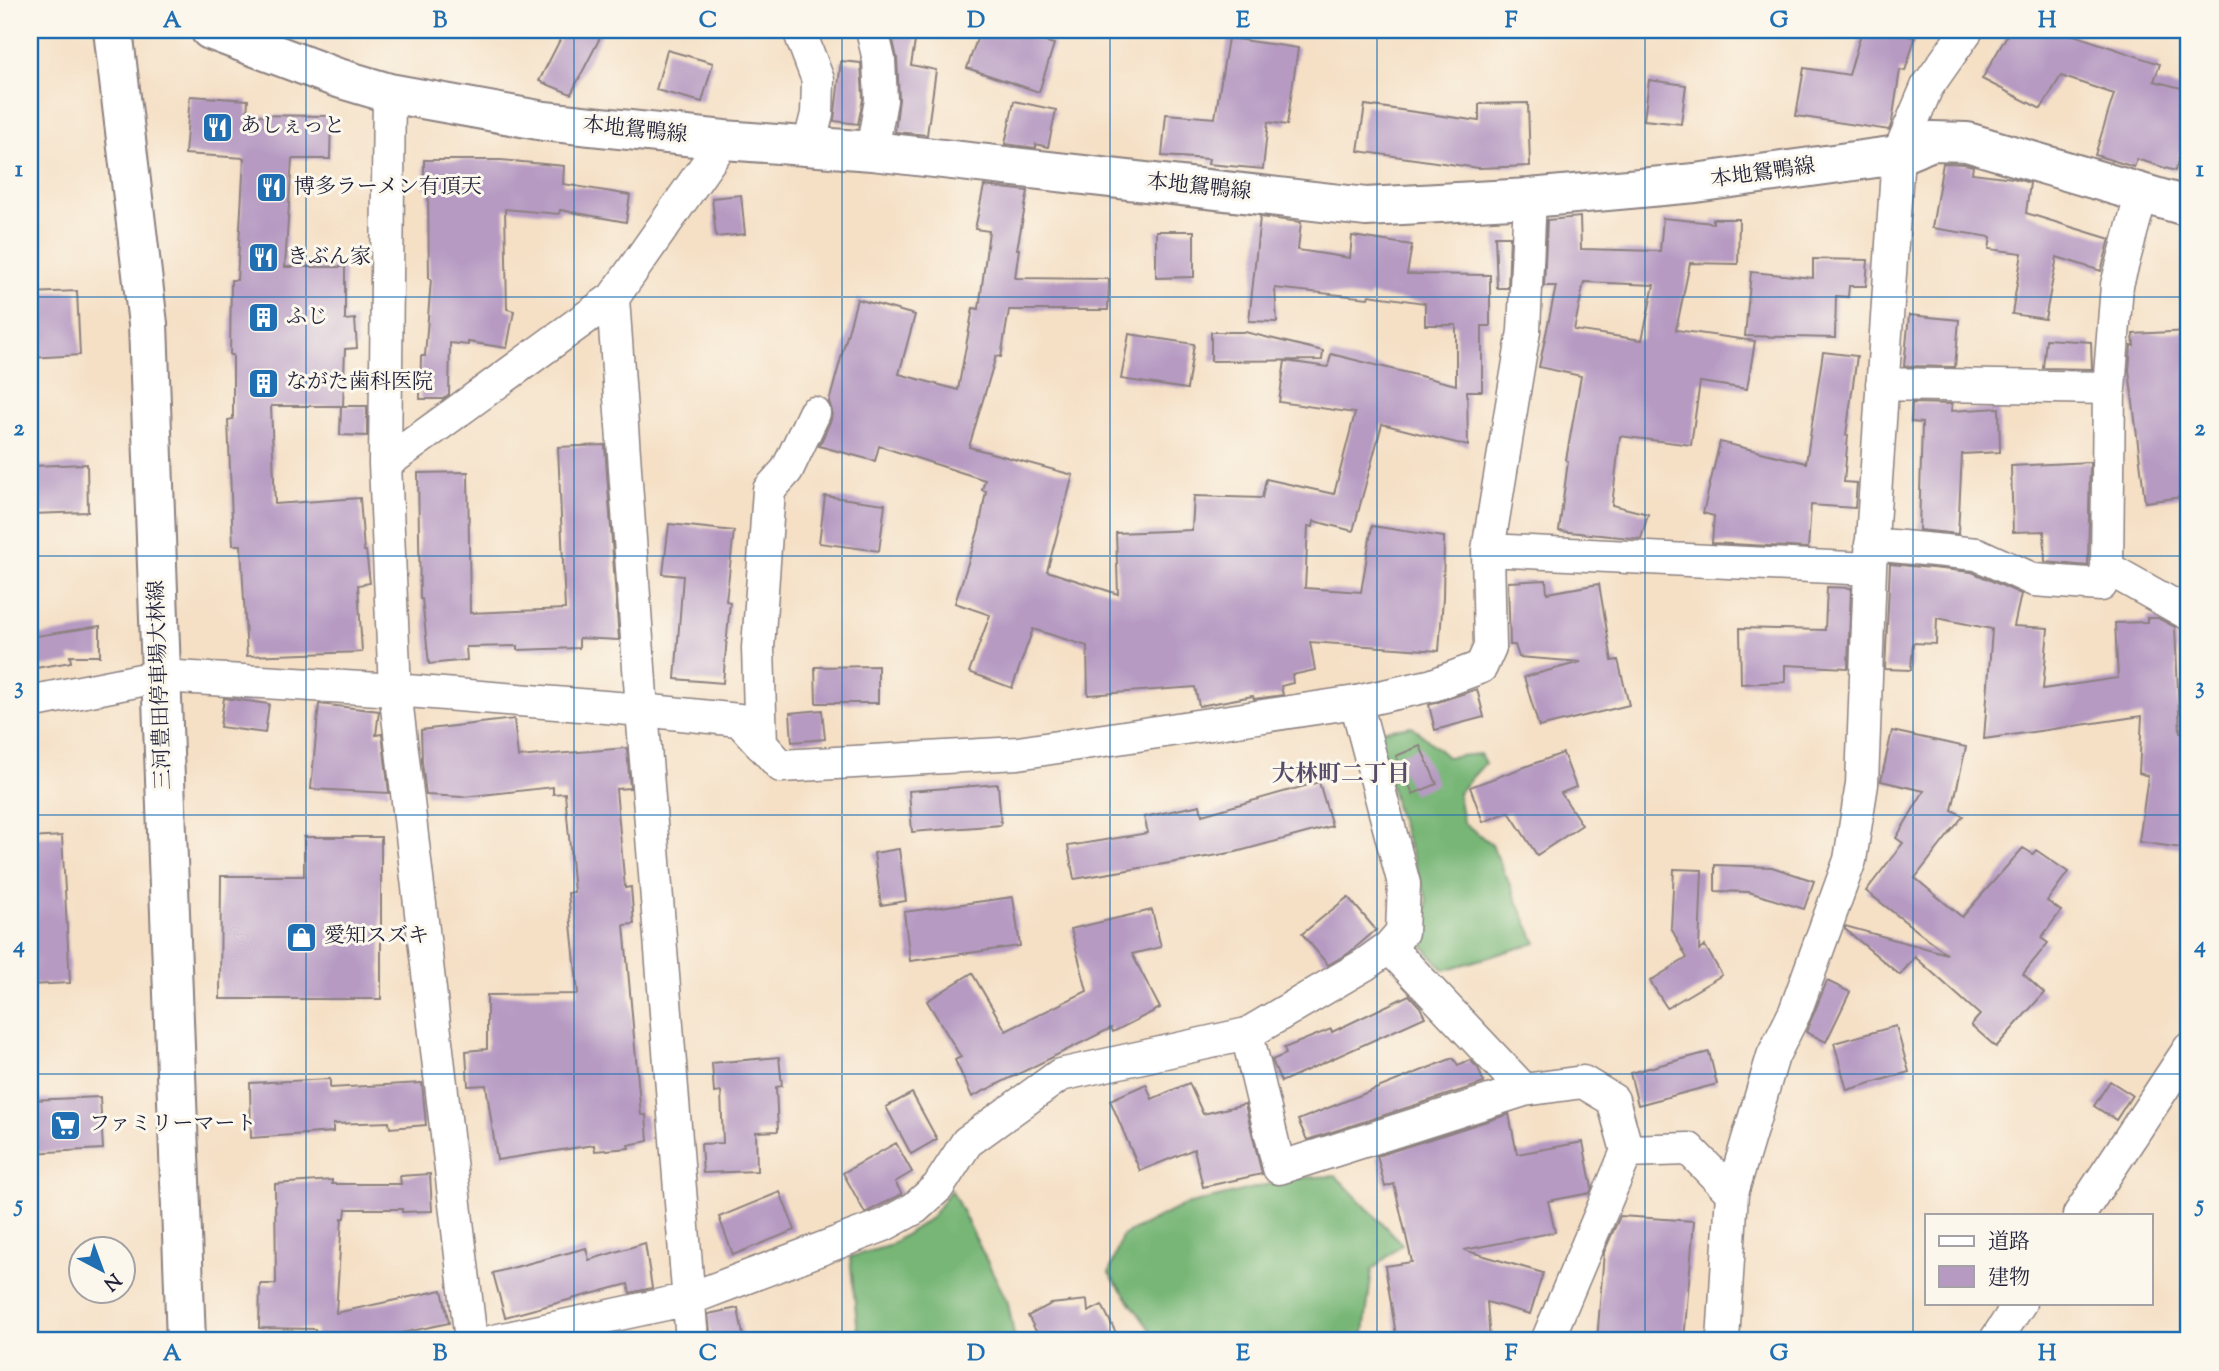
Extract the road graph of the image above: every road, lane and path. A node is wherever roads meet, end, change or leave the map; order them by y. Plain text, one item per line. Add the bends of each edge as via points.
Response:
1 (113, 30) edge
2 (210, 30) edge
3 (799, 30) edge
4 (872, 30) edge
5 (1967, 30) edge
6 (389, 93) junction
7 (724, 140) junction
8 (842, 149) junction
9 (1898, 155) junction
10 (2142, 192) junction
11 (1530, 198) junction
12 (2189, 207) edge
13 (613, 298) junction
14 (1882, 384) junction
15 (2109, 388) junction
16 (814, 413) dead end
17 (385, 464) junction
18 (1488, 550) junction
19 (1870, 556) junction
20 (2107, 568) junction
21 (2189, 614) edge
22 (161, 676) junction
23 (395, 690) junction
24 (30, 702) edge
25 (1356, 702) junction
26 (642, 710) junction
27 (761, 745) junction
28 (1389, 947) junction
29 (1247, 1034) junction
30 (2189, 1049) edge
31 (1524, 1090) junction
32 (1627, 1151) junction
33 (1732, 1193) junction
34 (2079, 1214) edge
35 (689, 1299) junction
36 (2019, 1304) edge
37 (186, 1341) edge
38 (471, 1341) edge
39 (494, 1341) edge
40 (692, 1341) edge
41 (1547, 1341) edge
42 (1723, 1341) edge
43 (1995, 1341) edge

1 - 22 main road, 三河豊田停車場大林線 via 148,324
2 - 6 main road, 本地鴛鴨線
3 - 8 street via 818,80 817,114
4 - 8 street via 881,100
5 - 9 street via 1927,87
6 - 7 main road, 本地鴛鴨線 via 544,121
6 - 17 street
7 - 8 main road, 本地鴛鴨線
7 - 13 street
8 - 11 main road, 本地鴛鴨線 via 1366,207
9 - 10 main road, 本地鴛鴨線 via 1931,141 1967,142
9 - 11 main road, 本地鴛鴨線 via 1695,183
9 - 14 street
10 - 12 main road, 本地鴛鴨線
10 - 15 street via 2116,285
11 - 18 street via 1524,331
13 - 17 street
13 - 26 street
14 - 15 street
14 - 19 street
15 - 20 street
16 - 27 street via 787,470 769,489 758,648
17 - 23 street
18 - 19 street
18 - 25 street via 1490,647 1481,667 1433,685
19 - 20 street via 1978,554 2034,580 2101,585
19 - 33 street via 1862,784 1850,860 1795,1012 1773,1056
20 - 21 street
22 - 23 street
22 - 24 street
22 - 37 main road, 三河豊田停車場大林線
23 - 26 street
23 - 38 street
25 - 27 street via 1018,753 781,766
25 - 28 street via 1404,884 1402,932
26 - 27 street via 739,720
26 - 35 street
28 - 29 street
28 - 31 street
29 - 31 street via 1279,1168
29 - 35 street via 1060,1075 967,1142 938,1187 915,1208 884,1225
30 - 34 street
31 - 32 street via 1583,1082 1613,1100
32 - 33 street via 1689,1149
32 - 41 street
33 - 42 street
35 - 39 street
35 - 40 street
36 - 43 street

